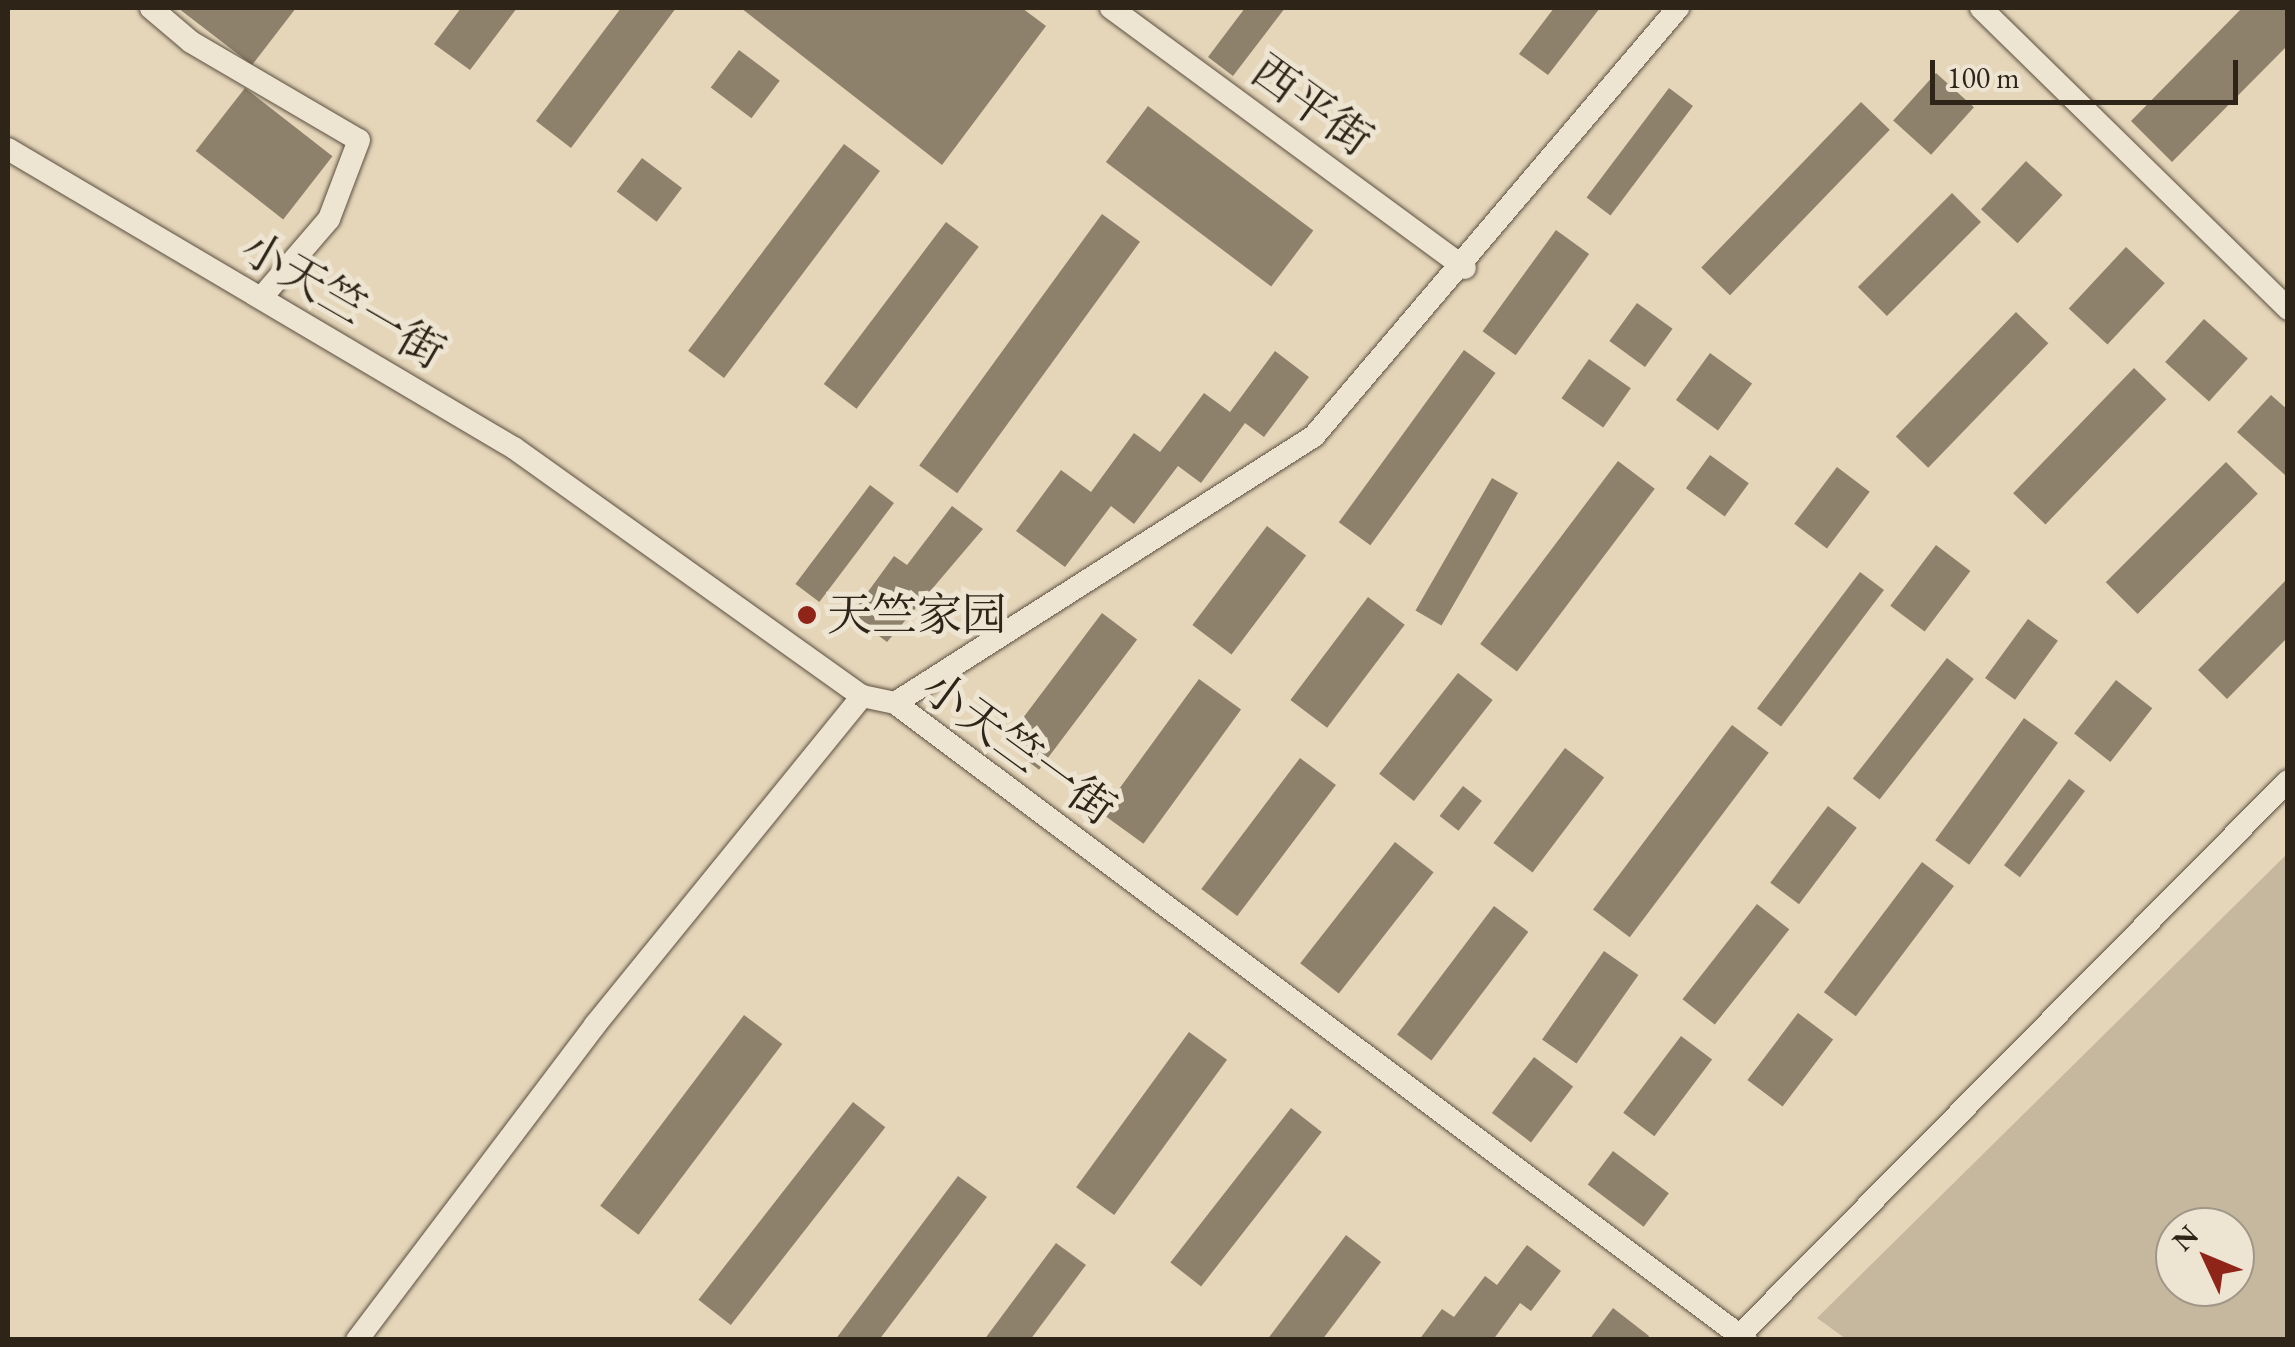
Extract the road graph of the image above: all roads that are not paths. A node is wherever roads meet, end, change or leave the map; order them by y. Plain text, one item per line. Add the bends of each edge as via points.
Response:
1 (150, 8) edge
2 (1111, 8) edge
3 (1678, 8) edge
4 (1982, 8) edge
5 (8, 149) edge
6 (1465, 268) junction
7 (261, 298) junction
8 (2288, 308) edge
9 (862, 696) junction
10 (896, 703) junction
11 (2288, 781) edge
12 (1740, 1338) edge
13 (358, 1340) edge

1 - 7 street via 191,42 359,140 329,219
2 - 6 street, 西平街
3 - 6 street
4 - 8 street
5 - 7 street, 小天竺一街
6 - 10 street via 1314,436
7 - 9 street, 小天竺一街 via 514,448
9 - 10 street, 小天竺一街
9 - 13 street via 595,1025
10 - 12 street, 小天竺一街
11 - 12 street

